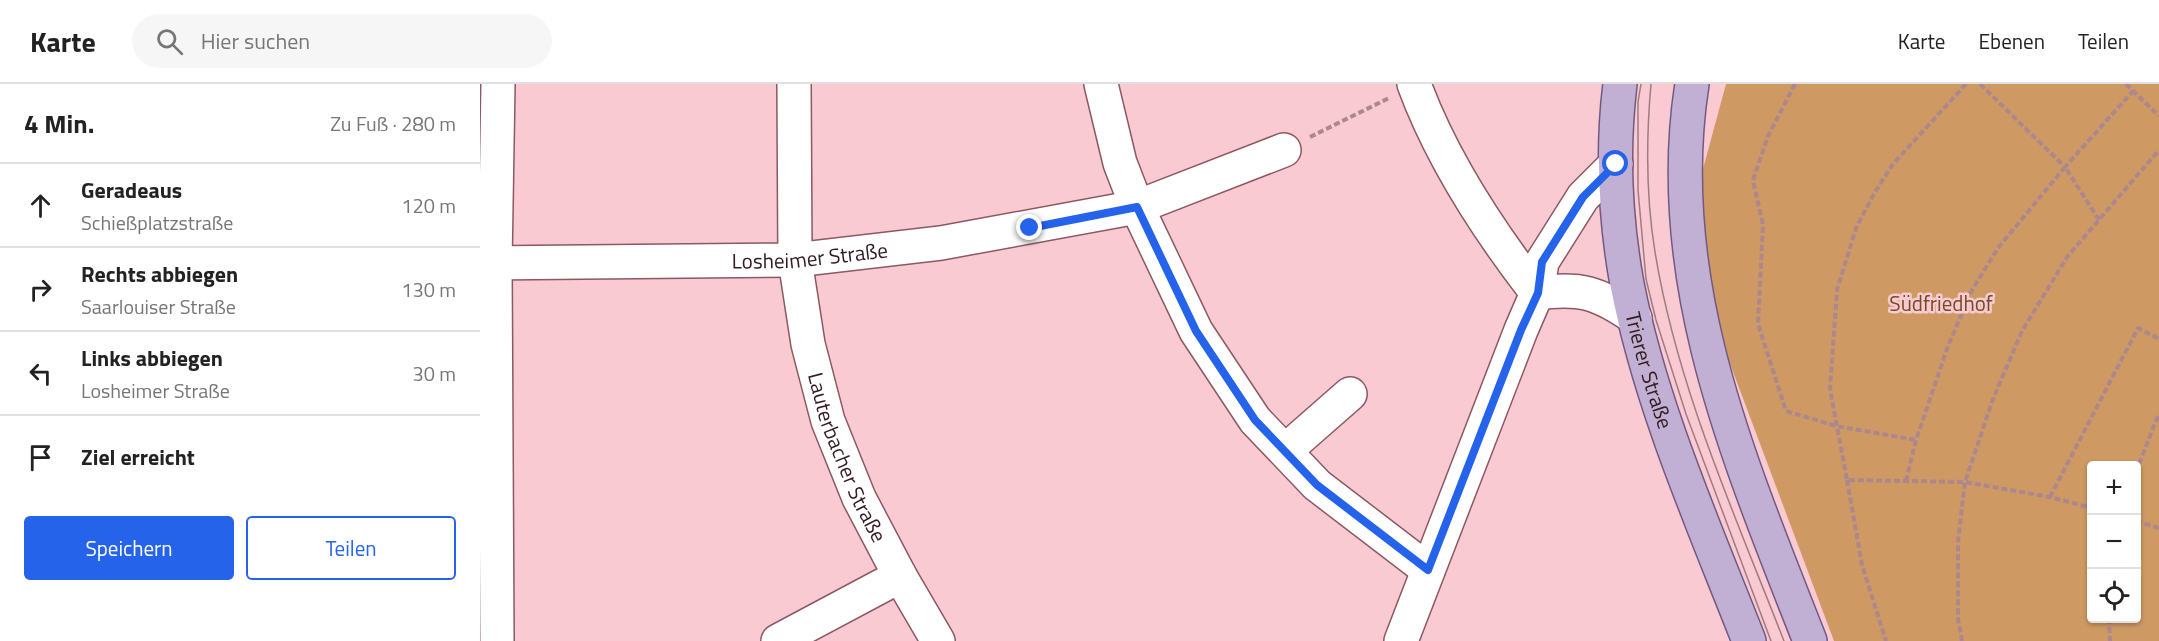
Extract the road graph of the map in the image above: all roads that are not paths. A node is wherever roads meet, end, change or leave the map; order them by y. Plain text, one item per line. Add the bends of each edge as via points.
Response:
1 (498, 84) edge
2 (794, 84) edge
3 (1101, 84) edge
4 (1620, 84) edge
5 (1692, 84) edge
6 (1414, 85) edge
7 (1284, 150) road end
8 (1616, 164) junction
9 (1137, 207) junction
10 (795, 260) junction
11 (488, 264) edge
12 (1538, 293) junction
13 (1635, 318) junction
14 (1350, 394) dead end
15 (1285, 451) junction
16 (1428, 570) junction
17 (900, 576) junction
18 (497, 641) edge
19 (778, 641) edge
20 (938, 641) edge
21 (1401, 641) edge
22 (1749, 641) edge
23 (1810, 641) edge

1 - 11 street
2 - 10 street, Lauterbacher Straße
3 - 9 street via 1120,163
4 - 8 main road, Trierer Straße
5 - 23 main road via 1685,154 1686,226 1706,347 1733,437
6 - 12 street via 1449,163 1509,256
7 - 9 street, Losheimer Straße
8 - 12 street via 1583,197 1542,262
8 - 13 main road, Trierer Straße via 1620,232
9 - 10 street, Losheimer Straße via 941,243
9 - 15 street via 1196,331 1255,420
10 - 11 street, Losheimer Straße
10 - 17 street, Lauterbacher Straße via 808,344 828,421 859,498
11 - 18 street
12 - 13 street via 1581,291 1606,300
12 - 16 street
13 - 22 main road, Trierer Straße via 1665,417
14 - 15 street
15 - 16 street via 1317,485
16 - 21 street
17 - 19 street
17 - 20 street, Lauterbacher Straße

